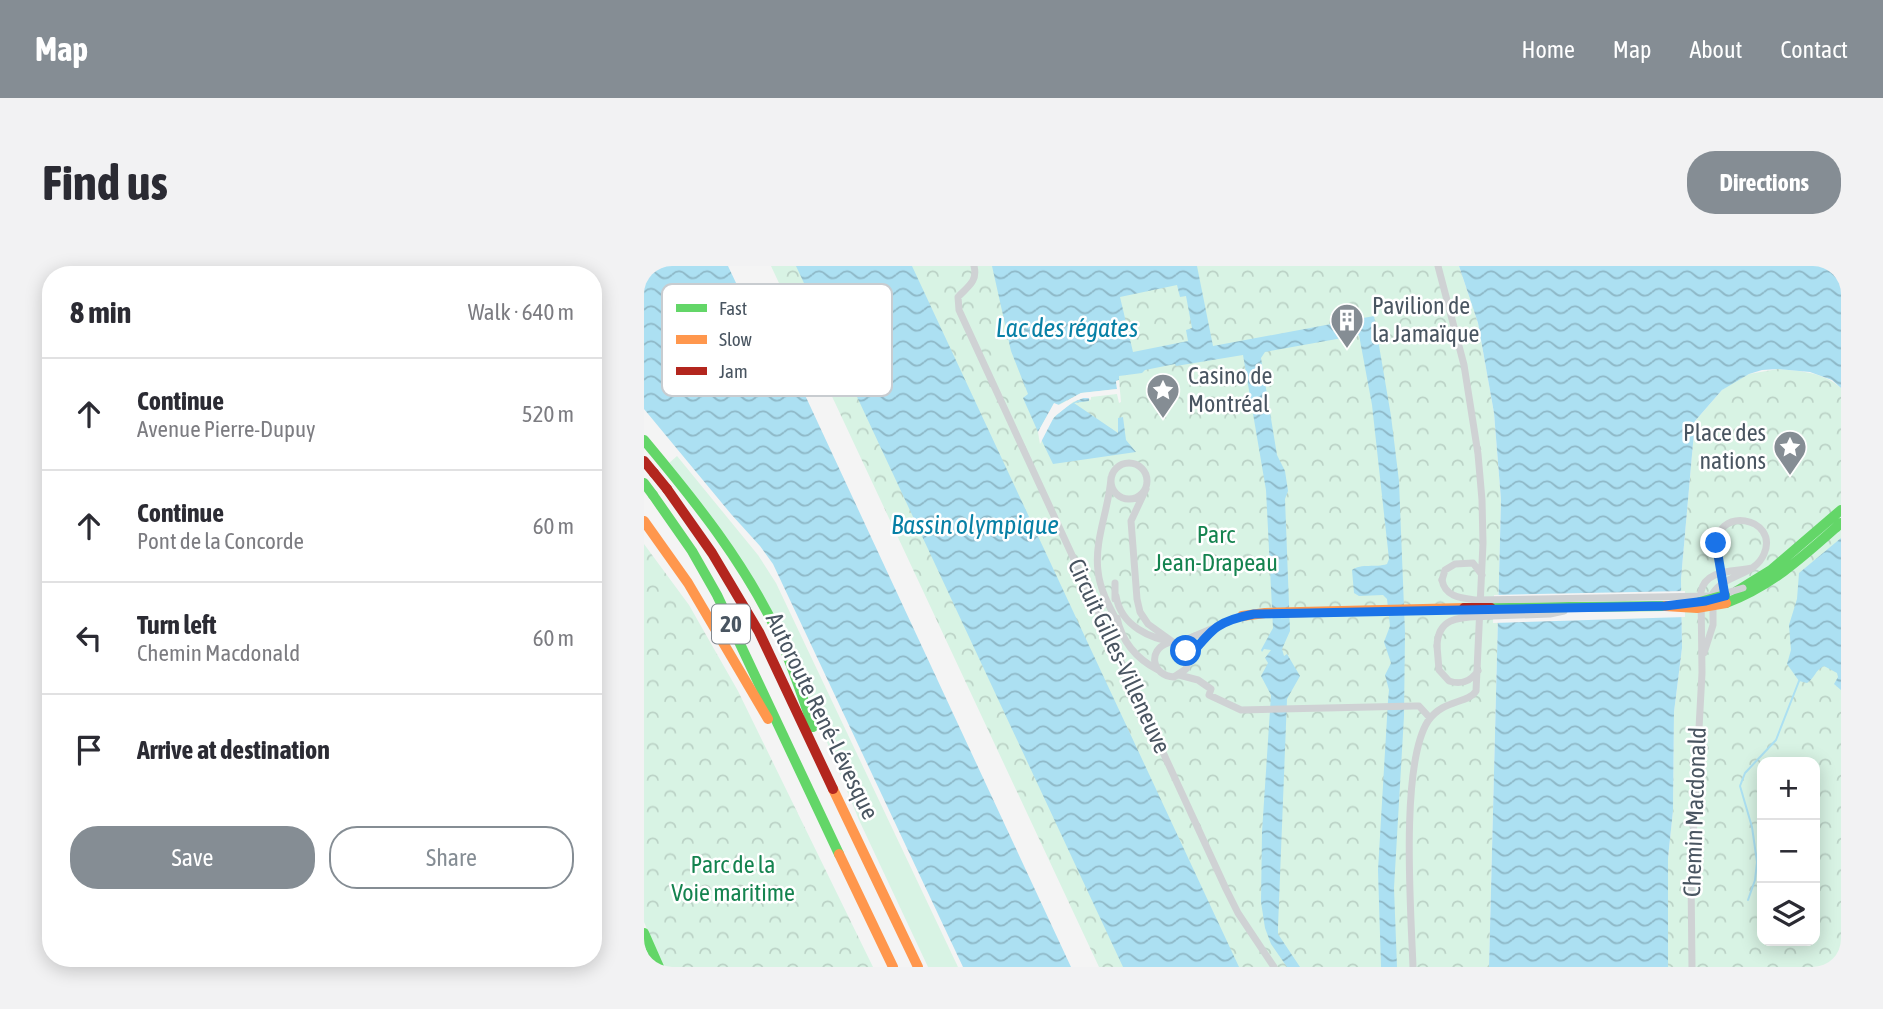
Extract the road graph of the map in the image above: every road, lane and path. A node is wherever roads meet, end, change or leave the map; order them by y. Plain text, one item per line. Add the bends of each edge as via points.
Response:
1 (974, 266) edge
2 (1438, 266) edge
3 (644, 440) edge
4 (644, 461) edge
5 (673, 474) junction
6 (1111, 478) junction
7 (644, 483) edge
8 (1146, 489) junction
9 (649, 493) edge
10 (1841, 510) edge
11 (644, 521) edge
12 (1841, 523) edge
13 (1752, 568) junction
14 (1482, 576) junction
15 (1115, 583) dead end
16 (1116, 596) junction
17 (1725, 598) junction
18 (1578, 608) junction
19 (1242, 616) joint
20 (1118, 623) junction
21 (1213, 628) junction
22 (1173, 642) junction
23 (1702, 657) junction
24 (1189, 661) junction
25 (1158, 670) junction
26 (1478, 670) junction
27 (1179, 676) junction
28 (1198, 680) junction
29 (1430, 718) junction
30 (796, 760) junction
31 (835, 791) junction
32 (644, 933) edge
33 (649, 957) edge
34 (659, 967) edge
35 (893, 967) edge
36 (918, 967) edge
37 (1274, 967) edge
38 (1413, 967) edge
39 (1692, 967) edge

1 - 37 street, Circuit Gilles-Villeneuve via 972,284 958,297 958,310 1226,889
2 - 14 street via 1460,346 1474,428 1482,500
3 - 5 main road
4 - 31 main road, Autoroute René-Lévesque / 20, bridge via 697,531 752,619
5 - 9 main road
5 - 31 main road via 724,543 766,613 792,666
6 - 8 street via 1113,489 1126,499
6 - 8 street via 1119,465 1135,463 1146,472
6 - 20 street via 1098,571
7 - 9 main road, Autoroute René-Lévesque / 20, bridge
8 - 22 street via 1131,521 1137,599 1148,624
9 - 30 main road, Autoroute René-Lévesque / 20 via 711,583
10 - 17 main road, bridge via 1771,570
11 - 30 main road via 680,571
12 - 17 main road via 1758,591
13 - 17 street, bridge via 1764,555 1765,536 1754,523 1740,520 1725,526 1717,536 1716,550
13 - 23 street, Chemin Macdonald via 1720,584 1713,593 1713,625
13 - 23 street, Chemin Macdonald via 1715,575 1703,584
14 - 17 street, bridge via 1478,566 1467,562 1449,567 1442,580 1450,594 1476,600
14 - 26 street
15 - 16 street
16 - 20 street
16 - 22 street via 1122,615 1135,626
17 - 18 main road, bridge via 1697,608
18 - 19 main road, bridge
18 - 26 street, bridge via 1453,620 1440,631 1438,670 1448,681 1464,682
19 - 21 street
20 - 25 street via 1133,652
21 - 22 street
21 - 24 street
22 - 24 street
22 - 25 street via 1155,654
23 - 39 street, Chemin Macdonald via 1691,876
24 - 27 street
24 - 28 street
25 - 27 street via 1168,677
26 - 29 street via 1474,695 1445,705
27 - 28 street
28 - 29 street via 1211,689 1209,695 1235,709 1419,706
29 - 38 street via 1419,741 1412,798
30 - 35 main road, Autoroute René-Lévesque / 20
31 - 36 main road, Autoroute René-Lévesque / 20
32 - 33 main road
33 - 34 main road

